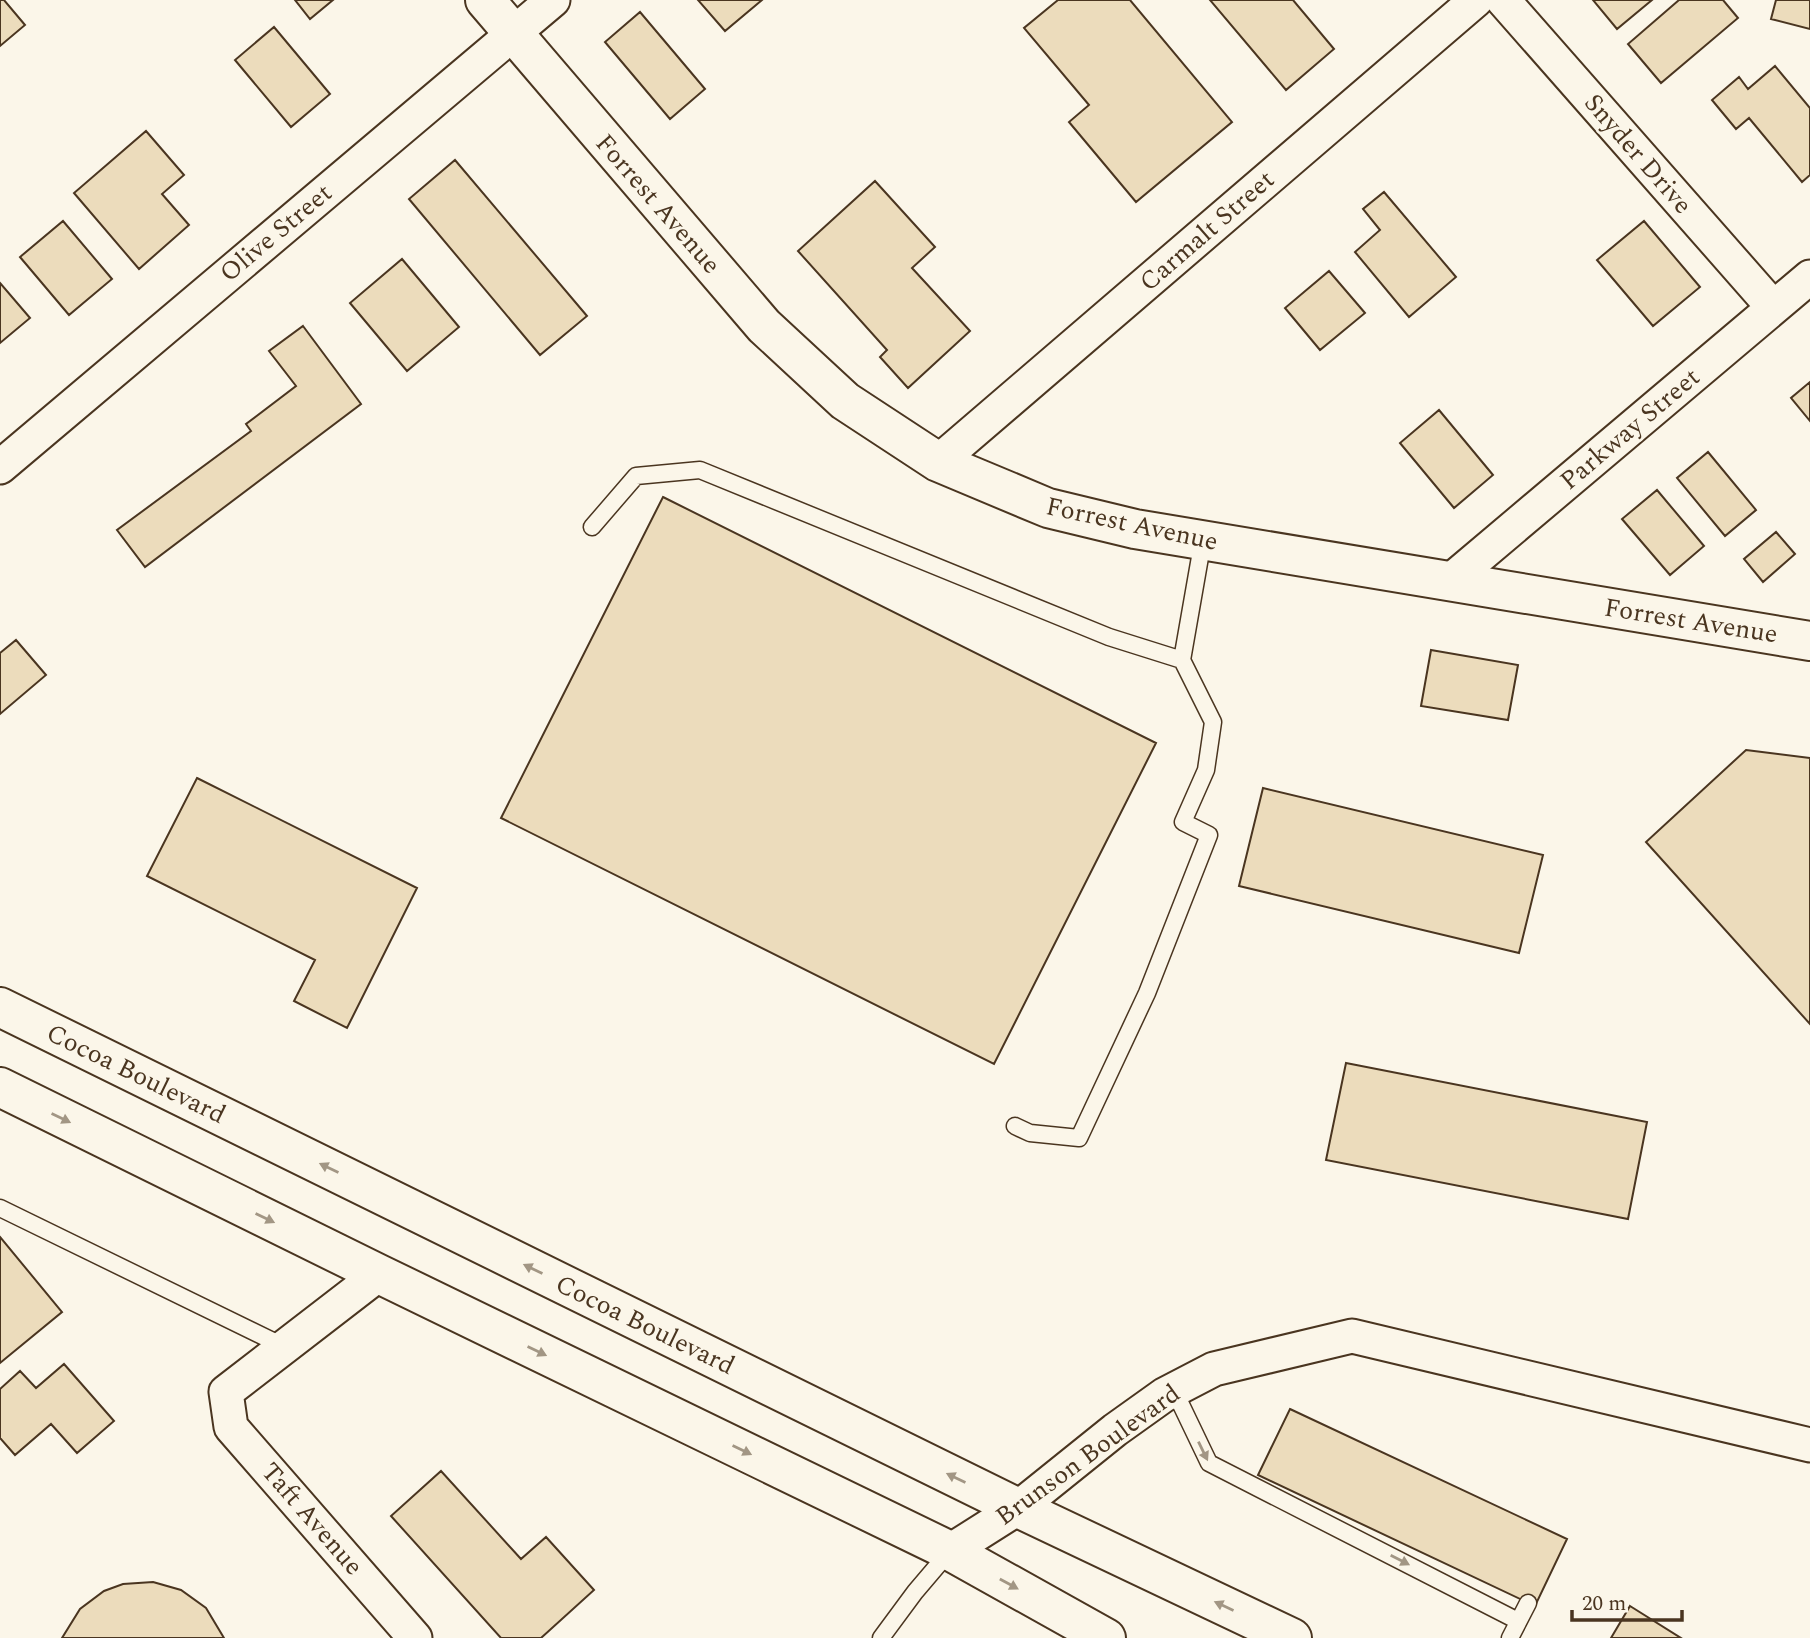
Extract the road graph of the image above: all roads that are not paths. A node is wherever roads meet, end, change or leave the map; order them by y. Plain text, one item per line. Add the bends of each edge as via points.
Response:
1 (485, 0) edge
2 (553, 0) edge
3 (1476, 0) edge
4 (1503, 0) edge
5 (513, 33) junction
6 (1810, 277) edge
7 (1773, 307) junction
8 (938, 461) junction
9 (0, 467) edge
10 (592, 527) dead end
11 (1203, 540) junction
12 (1450, 581) junction
13 (1810, 640) edge
14 (1182, 660) junction
15 (0, 1007) edge
16 (0, 1020) edge
17 (57, 1035) junction
18 (0, 1087) edge
19 (1015, 1126) dead end
20 (0, 1208) edge
21 (379, 1275) junction
22 (285, 1347) junction
23 (1174, 1390) junction
24 (1810, 1445) edge
25 (1018, 1508) junction
26 (950, 1551) junction
27 (1528, 1603) dead end
28 (1518, 1621) junction
29 (415, 1638) edge
30 (881, 1638) edge
31 (1106, 1638) edge
32 (1292, 1638) edge
33 (1510, 1638) edge

1 - 5 main road, Forrest Avenue
2 - 5 street, Olive Street
3 - 8 street, Carmalt Street
4 - 7 street, Snyder Drive
5 - 8 main road, Forrest Avenue via 764,326 845,401
5 - 9 street, Olive Street
6 - 7 street, Parkway Street
7 - 12 street, Parkway Street
8 - 11 main road, Forrest Avenue via 1048,508
10 - 14 lane via 636,476 700,470 1110,637
11 - 12 main road, Forrest Avenue
11 - 14 lane
12 - 13 main road, Forrest Avenue
14 - 19 lane via 1213,722 1206,770 1183,822 1209,835 1147,993 1079,1138 1030,1133
15 - 17 main road, Cocoa Boulevard
16 - 17 main road
25 -> 17 main road, Cocoa Boulevard
18 -> 21 main road
20 - 22 lane
21 - 22 street
21 -> 26 main road
22 - 29 street, Taft Avenue via 226,1392 231,1427
23 - 24 street, Brunson Boulevard via 1213,1369 1352,1336
23 - 25 street, Brunson Boulevard via 1115,1430
23 -> 28 lane via 1209,1463
25 - 26 street, Brunson Boulevard
32 -> 25 main road, Cocoa Boulevard
26 - 30 lane
26 -> 31 main road
27 - 28 lane
28 - 33 lane

